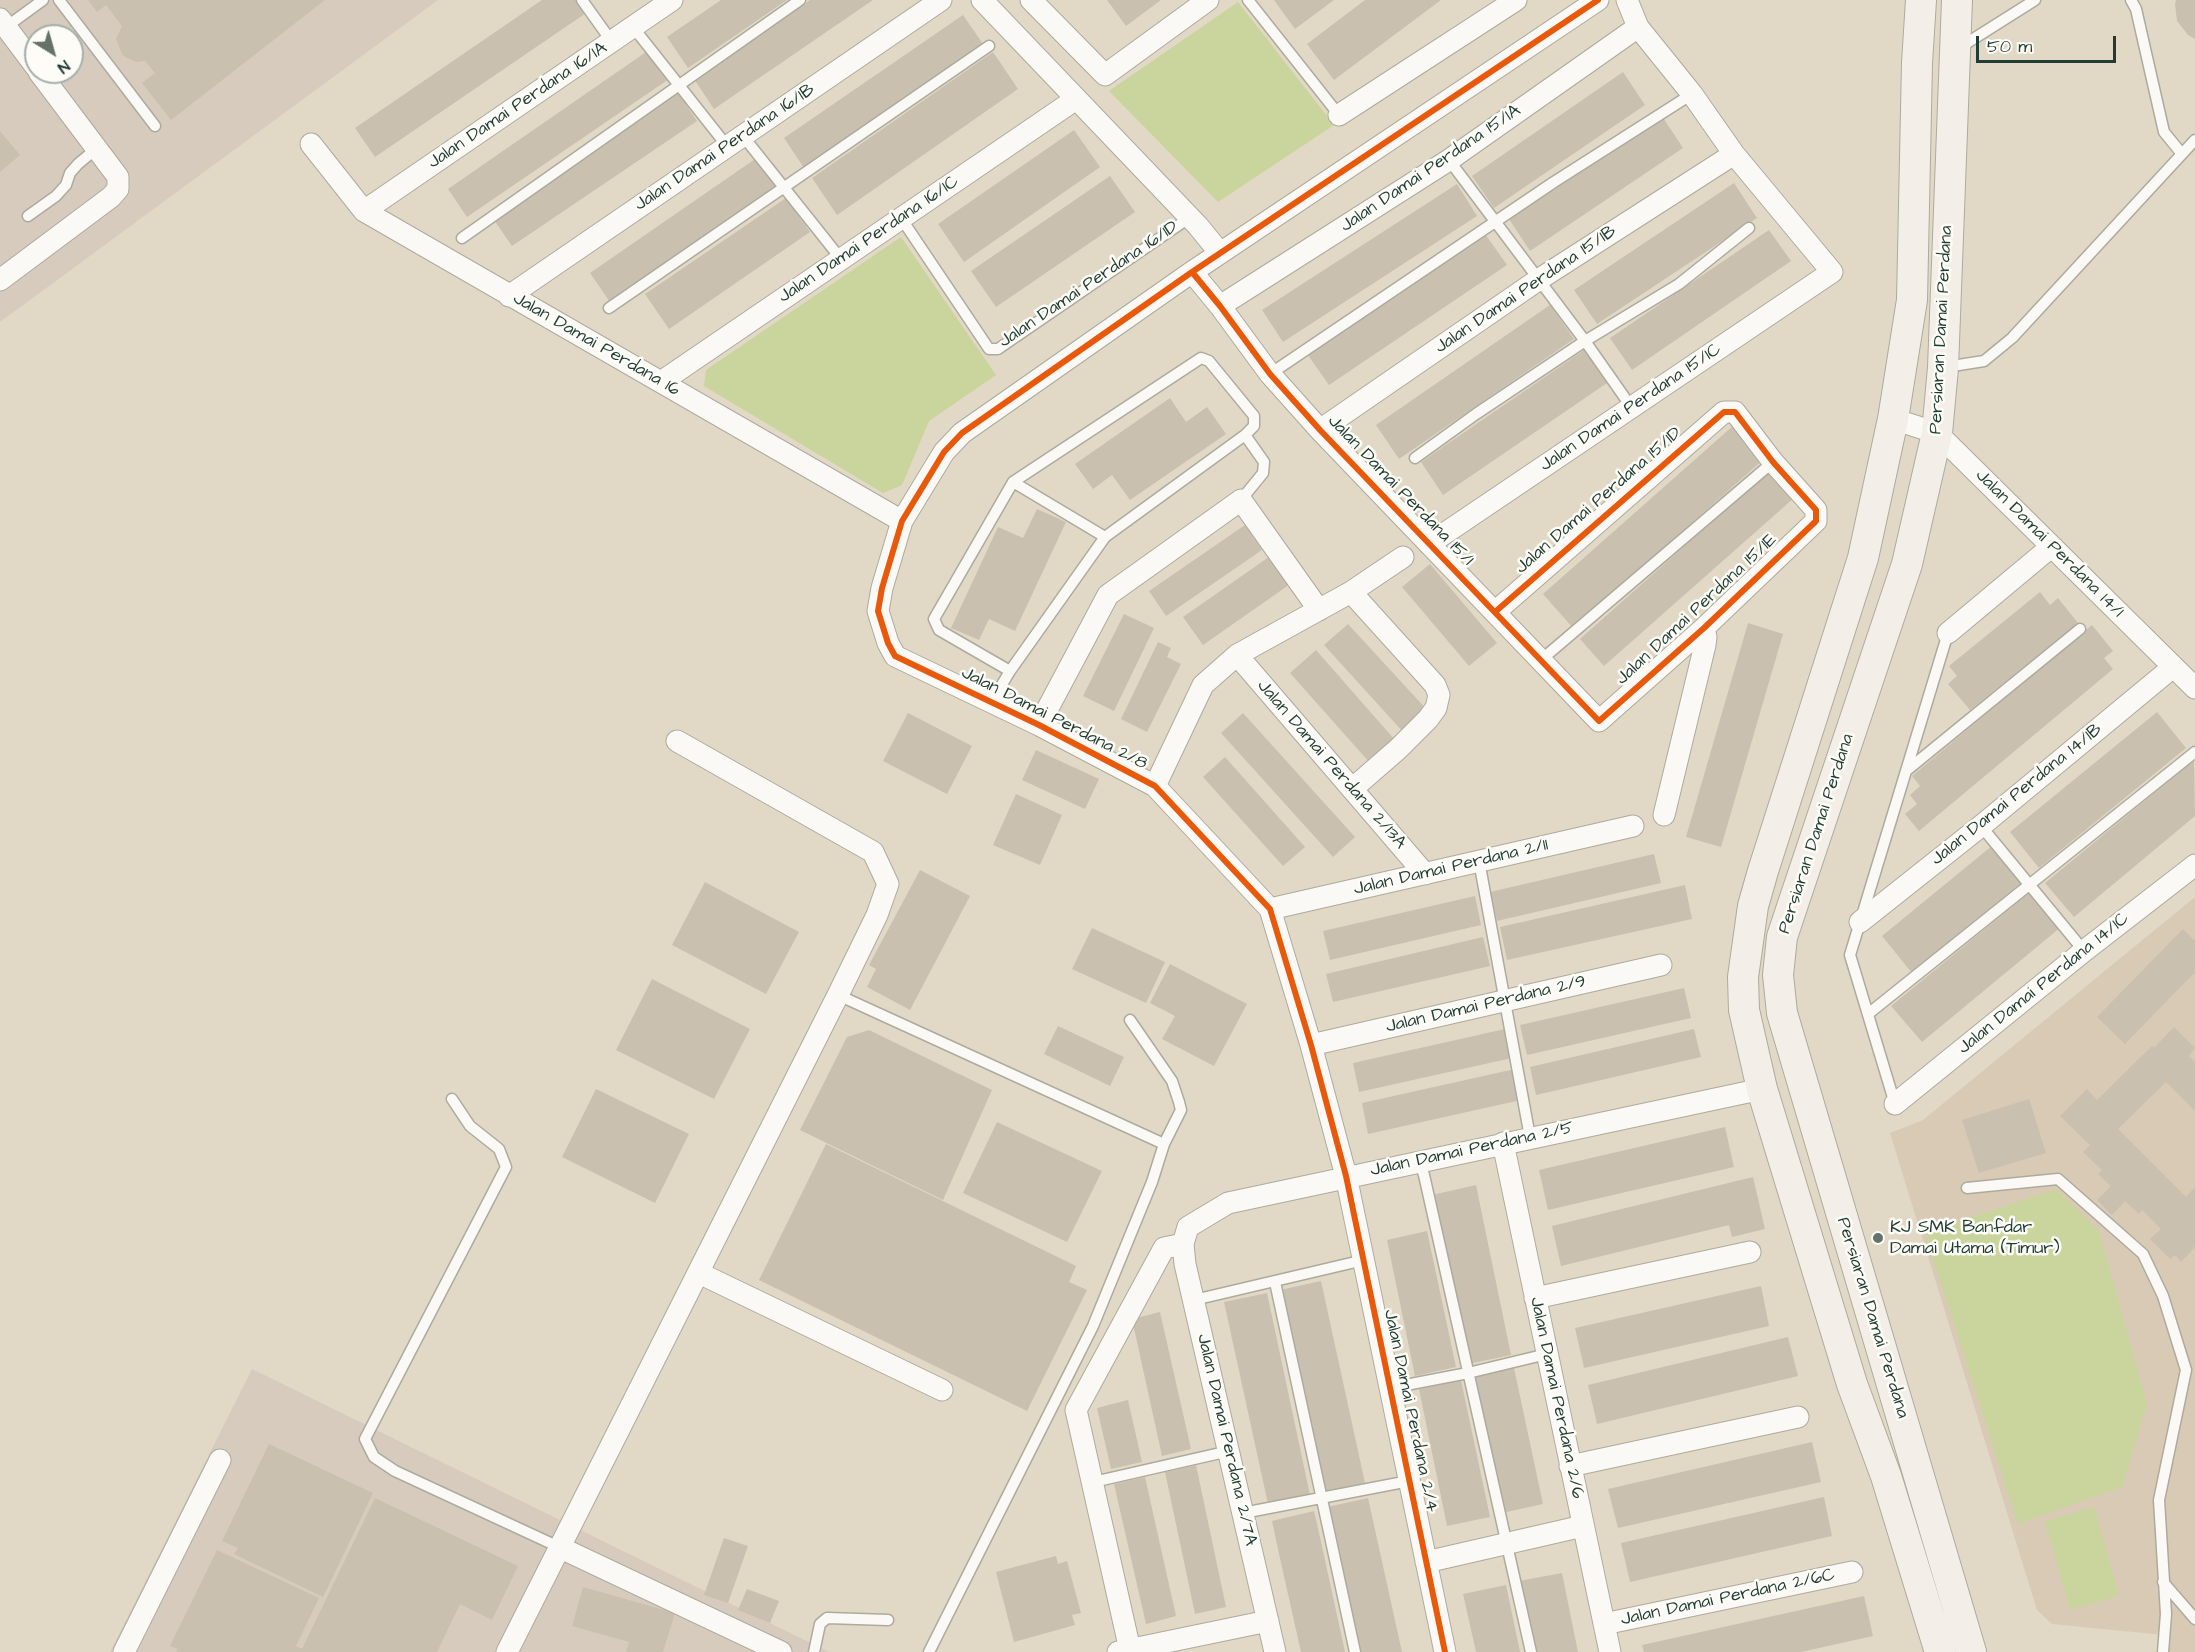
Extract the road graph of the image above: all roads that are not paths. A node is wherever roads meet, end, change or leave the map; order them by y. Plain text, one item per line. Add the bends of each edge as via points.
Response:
1 (43, 0) edge
2 (58, 0) edge
3 (582, 0) edge
4 (672, 0) edge
5 (800, 0) edge
6 (941, 0) edge
7 (982, 0) edge
8 (1031, 0) edge
9 (1208, 0) edge
10 (1248, 0) edge
11 (1515, 0) edge
12 (1598, 0) edge
13 (1626, 0) edge
14 (1921, 0) edge
15 (1957, 0) edge
16 (2035, 0) edge
17 (2131, 0) edge
18 (3, 23) edge
19 (633, 27) junction
20 (1638, 27) junction
21 (612, 42) junction
22 (989, 46) dead end
23 (1956, 50) junction
24 (24, 51) edge
25 (48, 84) edge
26 (679, 85) junction
27 (1692, 94) junction
28 (1076, 99) junction
29 (1339, 116) joint
30 (154, 126) dead end
31 (2195, 140) edge
32 (735, 141) junction
33 (311, 144) dead end
34 (96, 148) junction
35 (1734, 154) junction
36 (2182, 154) junction
37 (1449, 160) junction
38 (784, 188) junction
39 (364, 211) junction
40 (28, 216) dead end
41 (901, 218) junction
42 (1189, 218) junction
43 (1495, 222) junction
44 (1749, 228) dead end
45 (462, 238) dead end
46 (1220, 253) junction
47 (841, 259) junction
48 (1192, 272) junction
49 (0, 280) edge
50 (1538, 280) junction
51 (509, 296) junction
52 (1220, 306) junction
53 (609, 308) dead end
54 (1585, 341) junction
55 (1943, 368) junction
56 (1270, 374) junction
57 (661, 382) junction
58 (1632, 408) junction
59 (1893, 419) junction
60 (1320, 430) junction
61 (1937, 433) junction
62 (1245, 435) junction
63 (1415, 458) dead end
64 (1773, 462) junction
65 (1013, 482) junction
66 (1241, 500) junction
67 (902, 520) junction
68 (1105, 537) junction
69 (1429, 544) junction
70 (2051, 547) junction
71 (1403, 557) dead end
72 (1351, 592) junction
73 (1319, 610) junction
74 (1495, 612) junction
75 (1704, 628) junction
76 (2080, 630) dead end
77 (1948, 633) joint
78 (1238, 655) junction
79 (1540, 660) junction
80 (2173, 667) junction
81 (1010, 671) junction
82 (2195, 688) edge
83 (991, 703) junction
84 (1599, 721) joint
85 (1039, 725) junction
86 (676, 741) dead end
87 (2195, 752) edge
88 (1906, 771) junction
89 (1155, 786) junction
90 (1352, 789) junction
91 (1664, 814) dead end
92 (1633, 826) dead end
93 (1981, 826) junction
94 (1479, 861) junction
95 (2195, 865) edge
96 (1763, 871) junction
97 (1425, 874) junction
98 (2029, 885) junction
99 (1797, 892) junction
100 (1270, 909) junction
101 (1860, 922) junction
102 (2084, 951) junction
103 (1661, 965) dead end
104 (838, 995) junction
105 (1505, 1000) junction
106 (1868, 1014) junction
107 (1130, 1020) dead end
108 (1311, 1045) junction
109 (1762, 1089) junction
110 (452, 1099) dead end
111 (1895, 1104) joint
112 (1530, 1137) junction
113 (1503, 1143) junction
114 (1164, 1144) junction
115 (1418, 1161) junction
116 (1346, 1176) junction
117 (1967, 1188) dead end
118 (1185, 1236) junction
119 (1750, 1252) dead end
120 (1364, 1260) junction
121 (699, 1273) junction
122 (1275, 1282) junction
123 (1535, 1298) junction
124 (1194, 1300) junction
125 (1547, 1354) junction
126 (2190, 1367) edge
127 (1468, 1373) junction
128 (1390, 1388) junction
129 (942, 1390) dead end
130 (1798, 1417) dead end
131 (1229, 1451) junction
132 (220, 1460) dead end
133 (1570, 1466) junction
134 (1409, 1481) junction
135 (1093, 1482) junction
136 (1322, 1497) junction
137 (1243, 1513) junction
138 (1583, 1526) junction
139 (1506, 1543) junction
140 (561, 1548) junction
141 (1426, 1562) junction
142 (1852, 1572) dead end
143 (2163, 1582) junction
144 (2195, 1619) edge
145 (888, 1620) dead end
146 (1268, 1621) junction
147 (1604, 1624) junction
148 (1973, 1648) edge
149 (1124, 1651) edge
150 (124, 1652) edge
151 (507, 1652) edge
152 (781, 1652) edge
153 (813, 1652) edge
154 (929, 1652) edge
155 (1275, 1652) edge
156 (1355, 1652) edge
157 (1445, 1652) edge
158 (1531, 1652) edge
159 (1610, 1652) edge
160 (1940, 1652) edge
161 (2163, 1652) edge

1 - 18 lane
2 - 30 lane
3 - 21 lane
4 - 19 street, Jalan Damai Perdana 16/1A
5 - 26 lane
6 - 32 street, Jalan Damai Perdana 16/1B
7 - 28 street
8 - 9 street via 1105,75
10 - 29 lane
11 - 29 street
12 - 46 street
13 - 20 street
14 - 59 main road, Persiaran Damai Perdana via 1912,300
15 - 23 main road, Persiaran Damai Perdana
16 - 23 lane
17 - 36 lane via 2164,132
18 - 24 street
19 - 21 street, Jalan Damai Perdana 16/1A
19 - 26 lane
20 - 27 street
20 - 37 street, Jalan Damai Perdana 15/1A
21 - 39 street, Jalan Damai Perdana 16/1A
22 - 38 lane
23 - 55 main road, Persiaran Damai Perdana
25 - 34 street
26 - 32 lane
26 - 45 lane
27 - 35 street
27 - 43 lane
28 - 41 street, Jalan Damai Perdana 16/1C
28 - 42 street
31 - 36 lane
32 - 38 lane
32 - 51 street, Jalan Damai Perdana 16/1B
33 - 39 street, Jalan Damai Perdana 16
34 - 40 lane via 70,173 56,196
34 - 49 street via 118,177 118,189
35 - 50 street, Jalan Damai Perdana 15/1B
35 - 58 street, Jalan Damai Perdana 15/1C via 1832,272
36 - 55 lane via 2012,338 1984,361
37 - 43 lane
37 - 52 street, Jalan Damai Perdana 15/1A
38 - 47 lane
38 - 53 lane
39 - 51 street, Jalan Damai Perdana 16
41 - 42 lane, Jalan Damai Perdana 16/1D via 989,349 998,349
41 - 47 street, Jalan Damai Perdana 16/1C
42 - 46 street
43 - 50 lane
43 - 56 lane
44 - 54 lane via 1679,284
46 - 48 street
47 - 57 street, Jalan Damai Perdana 16/1C
48 - 52 street, Jalan Damai Perdana 15/1
48 - 67 street via 962,433 944,452
50 - 54 lane
50 - 60 street, Jalan Damai Perdana 15/1B
51 - 57 street, Jalan Damai Perdana 16
52 - 56 street, Jalan Damai Perdana 15/1
54 - 58 lane
54 - 63 lane
55 - 61 main road, Persiaran Damai Perdana
56 - 60 street, Jalan Damai Perdana 15/1
57 - 67 street, Jalan Damai Perdana 16
58 - 69 street, Jalan Damai Perdana 15/1C
59 - 61 street, Jalan Damai Perdana 14/1
59 - 96 main road, Persiaran Damai Perdana via 1863,558
60 - 69 street, Jalan Damai Perdana 15/1
61 - 70 street, Jalan Damai Perdana 14/1
61 - 99 main road, Persiaran Damai Perdana via 1907,564
62 - 65 lane via 1254,426 1254,416 1209,361 1201,358
62 - 66 lane via 1264,462 1263,473
62 - 68 lane
64 - 74 street, Jalan Damai Perdana 15/1D via 1735,412 1724,412
64 - 75 street, Jalan Damai Perdana 15/1E via 1816,510 1816,521
64 - 79 lane
65 - 68 lane
65 - 81 lane via 934,619 939,630
66 - 73 street
66 - 85 street via 1108,595
67 - 83 street, Jalan Damai Perdana 2/8 via 878,611 895,656
68 - 81 lane
69 - 74 street, Jalan Damai Perdana 15/1
70 - 77 street
70 - 80 street, Jalan Damai Perdana 14/1
71 - 72 street
72 - 73 street
72 - 90 street via 1435,685 1439,695 1428,719
73 - 78 street
74 - 79 street, Jalan Damai Perdana 15/1
75 - 84 street, Jalan Damai Perdana 15/1E
75 - 91 street via 1705,645
76 - 88 lane
77 - 88 lane
78 - 89 street via 1203,685
78 - 90 street, Jalan Damai Perdana 2/13A
79 - 84 street, Jalan Damai Perdana 15/1
80 - 82 street, Jalan Damai Perdana 14/1
80 - 93 street, Jalan Damai Perdana 14/1B
81 - 83 lane
83 - 85 street, Jalan Damai Perdana 2/8
85 - 89 street, Jalan Damai Perdana 2/8
86 - 104 street via 873,852 888,884
87 - 98 lane
88 - 101 lane
89 - 100 street, Jalan Damai Perdana 2/8
90 - 97 street, Jalan Damai Perdana 2/13A
92 - 94 street, Jalan Damai Perdana 2/11
93 - 98 lane
93 - 101 street, Jalan Damai Perdana 14/1B
94 - 97 street, Jalan Damai Perdana 2/11
94 - 105 lane
95 - 102 street, Jalan Damai Perdana 14/1C
96 - 99 main road via 1785,862 1796,873
96 - 109 main road, Persiaran Damai Perdana via 1743,977 1744,1010
97 - 100 street, Jalan Damai Perdana 2/11
98 - 102 lane
98 - 106 lane
99 - 148 main road, Persiaran Damai Perdana via 1778,960 1782,1013
100 - 108 street, Jalan Damai Perdana 2/8
101 - 106 lane via 1850,955
102 - 111 street, Jalan Damai Perdana 14/1C
103 - 105 street, Jalan Damai Perdana 2/9
104 - 114 lane
104 - 121 street
105 - 108 street, Jalan Damai Perdana 2/9
105 - 112 lane
106 - 111 lane
107 - 114 lane via 1172,1082 1179,1102 1180,1110
108 - 116 street, Jalan Damai Perdana 2/8
109 - 112 street, Jalan Damai Perdana 2/5
109 - 160 main road, Persiaran Damai Perdana
110 - 140 lane via 470,1126 499,1149 506,1167 365,1439 374,1457 395,1471
112 - 113 street, Jalan Damai Perdana 2/5
113 - 115 street, Jalan Damai Perdana 2/5
113 - 123 street, Jalan Damai Perdana 2/6
114 - 154 lane via 1093,1326
115 - 116 street, Jalan Damai Perdana 2/5
115 - 127 lane
116 - 118 street, Jalan Damai Perdana 2/5 via 1228,1203
116 - 120 street, Jalan Damai Perdana 2/4
117 - 126 lane via 2058,1179 2143,1254
118 - 124 street, Jalan Damai Perdana 2/7A
118 - 135 street, Jalan Damai Perdana 2/5 via 1164,1248 1077,1410
119 - 123 street
120 - 122 lane
120 - 128 street, Jalan Damai Perdana 2/4
121 - 129 street
121 - 140 street
122 - 124 lane
122 - 136 lane
123 - 125 street, Jalan Damai Perdana 2/6
124 - 131 street, Jalan Damai Perdana 2/7A
125 - 127 lane
125 - 133 street, Jalan Damai Perdana 2/6
126 - 143 lane via 2159,1500
127 - 128 lane
127 - 139 lane
128 - 134 street, Jalan Damai Perdana 2/4
130 - 133 street
131 - 135 lane
131 - 137 street, Jalan Damai Perdana 2/7A
132 - 150 street
133 - 138 street, Jalan Damai Perdana 2/6
134 - 136 lane
134 - 141 street, Jalan Damai Perdana 2/4
135 - 149 street, Jalan Damai Perdana 2/5
136 - 137 lane
136 - 156 lane
137 - 146 street, Jalan Damai Perdana 2/7A
138 - 139 street
138 - 147 street, Jalan Damai Perdana 2/6
139 - 141 street
139 - 158 lane
140 - 151 street
140 - 152 street
141 - 157 street, Jalan Damai Perdana 2/4
142 - 147 street, Jalan Damai Perdana 2/6C
143 - 144 lane
143 - 161 lane
145 - 153 lane via 827,1618 820,1623
146 - 149 street
146 - 155 street, Jalan Damai Perdana 2/7A
147 - 159 street, Jalan Damai Perdana 2/6

